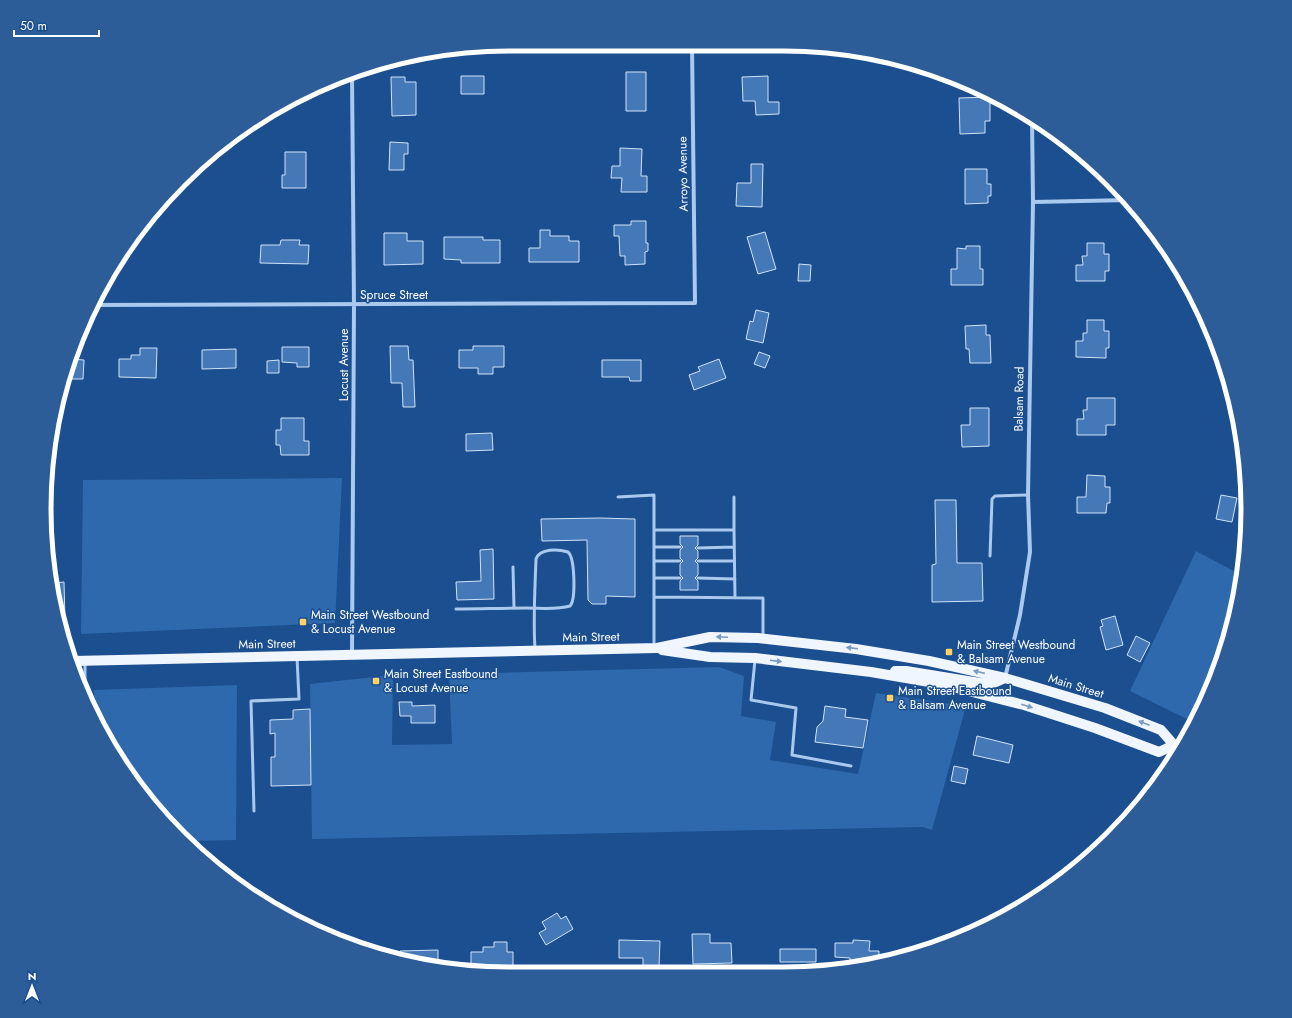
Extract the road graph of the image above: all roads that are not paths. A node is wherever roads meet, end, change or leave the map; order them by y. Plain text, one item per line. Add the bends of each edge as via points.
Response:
1 (692, 51) edge
2 (352, 79) edge
3 (1032, 125) edge
4 (1121, 200) edge
5 (1033, 202) junction
6 (695, 303) joint
7 (99, 305) edge
8 (354, 305) junction
9 (1028, 495) junction
10 (618, 497) dead end
11 (734, 497) dead end
12 (655, 530) junction
13 (734, 530) junction
14 (654, 547) junction
15 (680, 547) dead end
16 (734, 547) junction
17 (698, 548) dead end
18 (990, 556) dead end
19 (654, 561) junction
20 (680, 561) dead end
21 (698, 561) dead end
22 (734, 561) junction
23 (513, 567) dead end
24 (654, 578) junction
25 (680, 578) dead end
26 (698, 578) dead end
27 (734, 579) junction
28 (654, 597) junction
29 (735, 598) junction
30 (514, 608) junction
31 (535, 608) junction
32 (456, 609) dead end
33 (763, 639) junction
34 (654, 648) junction
35 (535, 651) junction
36 (352, 655) junction
37 (297, 656) junction
38 (755, 658) junction
39 (84, 661) junction
40 (77, 662) edge
41 (871, 672) junction
42 (1005, 678) junction
43 (85, 681) edge
44 (1176, 745) edge
45 (1174, 747) edge
46 (851, 766) dead end
47 (254, 812) dead end

1 - 6 street, Arroyo Avenue
2 - 8 street, Locust Avenue
3 - 5 street, Balsam Road
4 - 5 street
5 - 9 street, Balsam Road
6 - 8 street, Spruce Street
7 - 8 street, Spruce Street
8 - 36 street, Locust Avenue
9 - 18 lane via 995,496 992,499
9 - 42 street, Balsam Road via 1030,552 1020,615
10 - 12 lane via 654,495
11 - 13 lane
12 - 13 lane
12 - 14 lane
13 - 16 lane
14 - 15 lane
14 - 19 lane
16 - 17 lane
16 - 22 lane
19 - 20 lane
19 - 24 lane
21 - 22 lane
22 - 27 lane
23 - 30 lane
24 - 25 lane
24 - 28 lane
26 - 27 lane
27 - 29 lane
28 - 29 lane
28 - 34 lane
29 - 33 lane via 763,598
30 - 31 lane
30 - 32 lane
31 - 31 lane via 538,554 542,551 568,552 572,562 573,603 563,608
31 - 35 lane
33 -> 34 main road, Main Street via 710,637
42 -> 33 main road, Main Street via 929,661 856,649
34 - 35 main road, Main Street
34 - 38 main road, Main Street via 710,657
35 - 36 main road, Main Street
36 - 37 main road, Main Street
37 - 39 main road, Main Street
37 - 47 lane via 299,699 251,701
38 -> 41 main road, Main Street
38 - 46 lane via 751,700 796,708 792,755
39 - 40 main road, Main Street
39 - 43 lane
41 - 42 main road via 906,671 986,684
41 -> 45 main road, Main Street via 941,684 1024,705 1159,752
44 -> 42 main road, Main Street via 1161,730 1104,708

